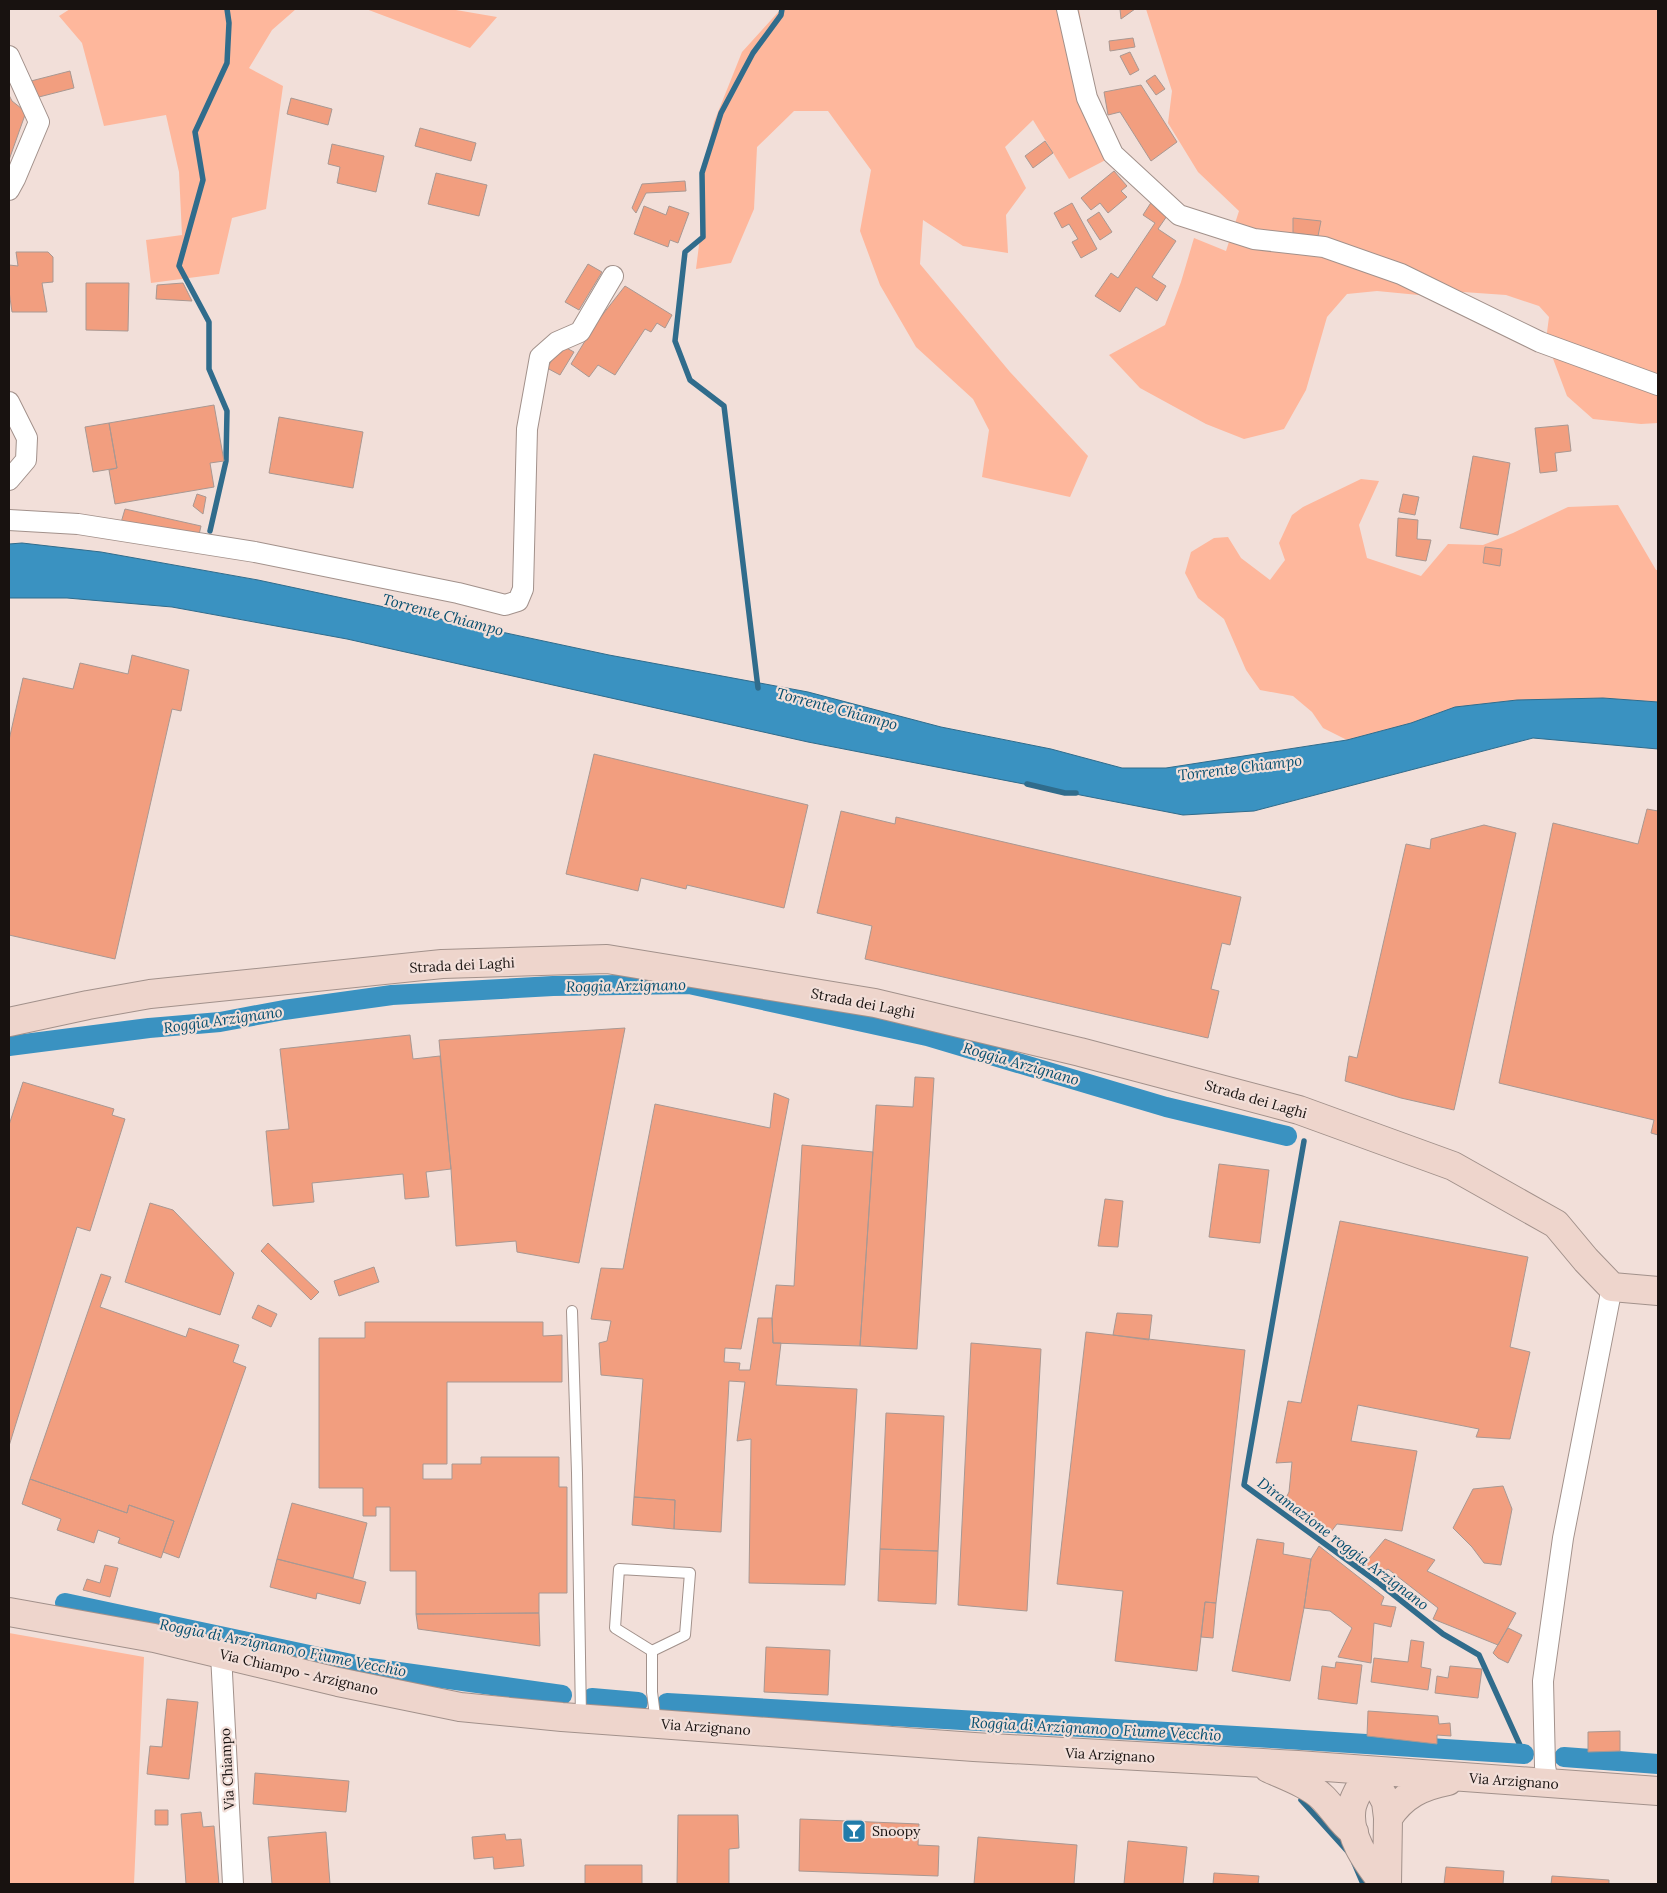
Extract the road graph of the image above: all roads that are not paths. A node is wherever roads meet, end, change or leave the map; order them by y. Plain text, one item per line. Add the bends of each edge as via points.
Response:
1 (1066, 9) edge
2 (9, 56) edge
3 (9, 190) edge
4 (614, 276) dead end
5 (1658, 385) edge
6 (9, 402) edge
7 (9, 480) edge
8 (9, 520) edge
9 (9, 1022) edge
10 (1612, 1287) junction
11 (1658, 1291) edge
12 (572, 1311) dead end
13 (9, 1612) edge
14 (652, 1651) junction
15 (221, 1654) junction
16 (571, 1717) junction
17 (656, 1724) junction
18 (1258, 1763) junction
19 (1370, 1770) junction
20 (1462, 1778) junction
21 (1548, 1784) junction
22 (1658, 1791) edge
23 (1388, 1818) junction
24 (1354, 1832) junction
25 (233, 1884) edge
26 (1385, 1884) edge

1 - 5 street via 1087,98 1113,154 1178,215 1254,239 1324,247 1401,274 1540,342
2 - 3 street via 39,122
4 - 8 street via 580,332 557,342 540,357 527,429 523,589 518,601 505,606 458,593 255,552 78,524
6 - 7 street via 27,438 26,460
9 - 10 street, Strada dei Laghi via 150,994 442,964 607,959 875,1003 1080,1052 1298,1110 1453,1166 1556,1224
10 - 11 street
10 - 21 street via 1563,1538 1543,1681
12 - 16 lane via 577,1473
13 - 15 street, Via Chiampo - Arzignano via 154,1638
14 - 14 lane via 616,1628 619,1569 690,1573 686,1635
14 - 17 lane
15 - 16 street, Via Chiampo - Arzignano via 460,1707
15 - 25 street, Via Chiampo
16 - 17 street, Via Arzignano
17 - 18 street, Via Arzignano via 974,1748
18 - 19 street, Via Arzignano
18 - 24 street via 1322,1796 1346,1827
19 - 20 street, Via Arzignano
19 - 23 street via 1386,1802
19 - 24 street via 1352,1804
20 - 21 street, Via Arzignano
20 - 23 street via 1429,1785 1413,1793 1396,1805
21 - 22 street, Via Arzignano
23 - 26 street
24 - 26 street via 1367,1862

